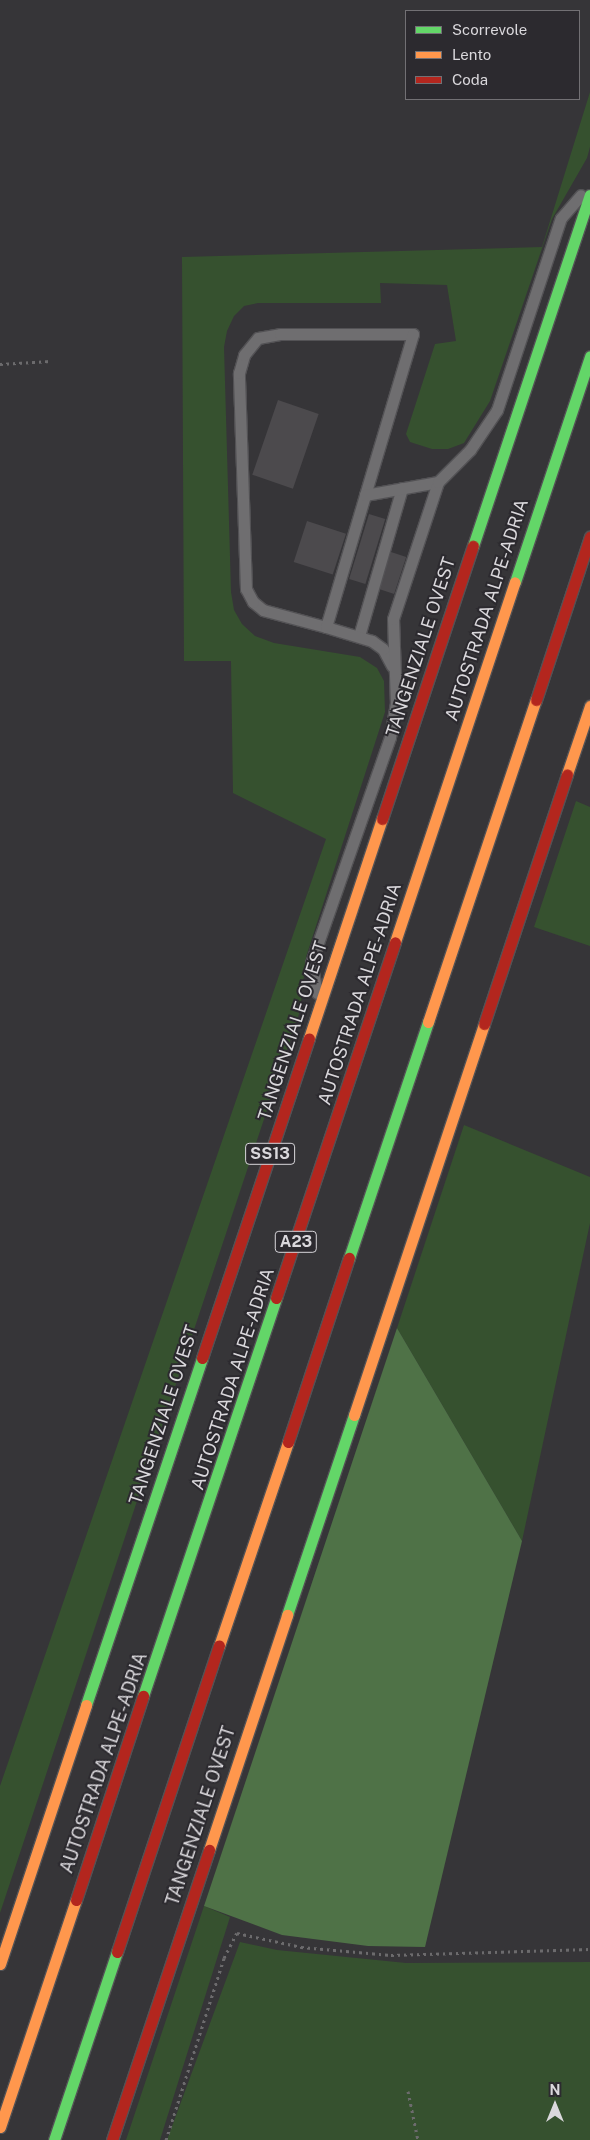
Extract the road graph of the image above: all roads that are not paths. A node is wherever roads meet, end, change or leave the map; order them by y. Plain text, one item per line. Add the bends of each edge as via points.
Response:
1 (590, 186) edge
2 (590, 195) edge
3 (590, 356) edge
4 (438, 482) junction
5 (402, 488) junction
6 (365, 495) junction
7 (590, 537) edge
8 (326, 627) junction
9 (359, 636) junction
10 (393, 669) junction
11 (590, 706) edge
12 (319, 1007) junction
13 (0, 1964) edge
14 (0, 2127) edge
15 (54, 2140) edge
16 (112, 2140) edge

1 - 4 lane via 560,218 497,410 470,450
2 - 12 highway, TANGENZIALE OVEST / SS13
3 - 14 highway, AUTOSTRADA ALPE-ADRIA / A23
4 - 5 lane
4 - 10 lane via 393,618
5 - 6 lane
5 - 9 lane
6 - 8 lane
6 - 8 lane via 413,334 280,334 258,338 244,355 239,373 246,589 252,602 263,610
7 - 15 highway
8 - 9 lane
9 - 10 lane via 383,649
10 - 12 lane via 396,704 390,737 311,963
11 - 16 highway, TANGENZIALE OVEST
12 - 13 highway, TANGENZIALE OVEST / SS13

